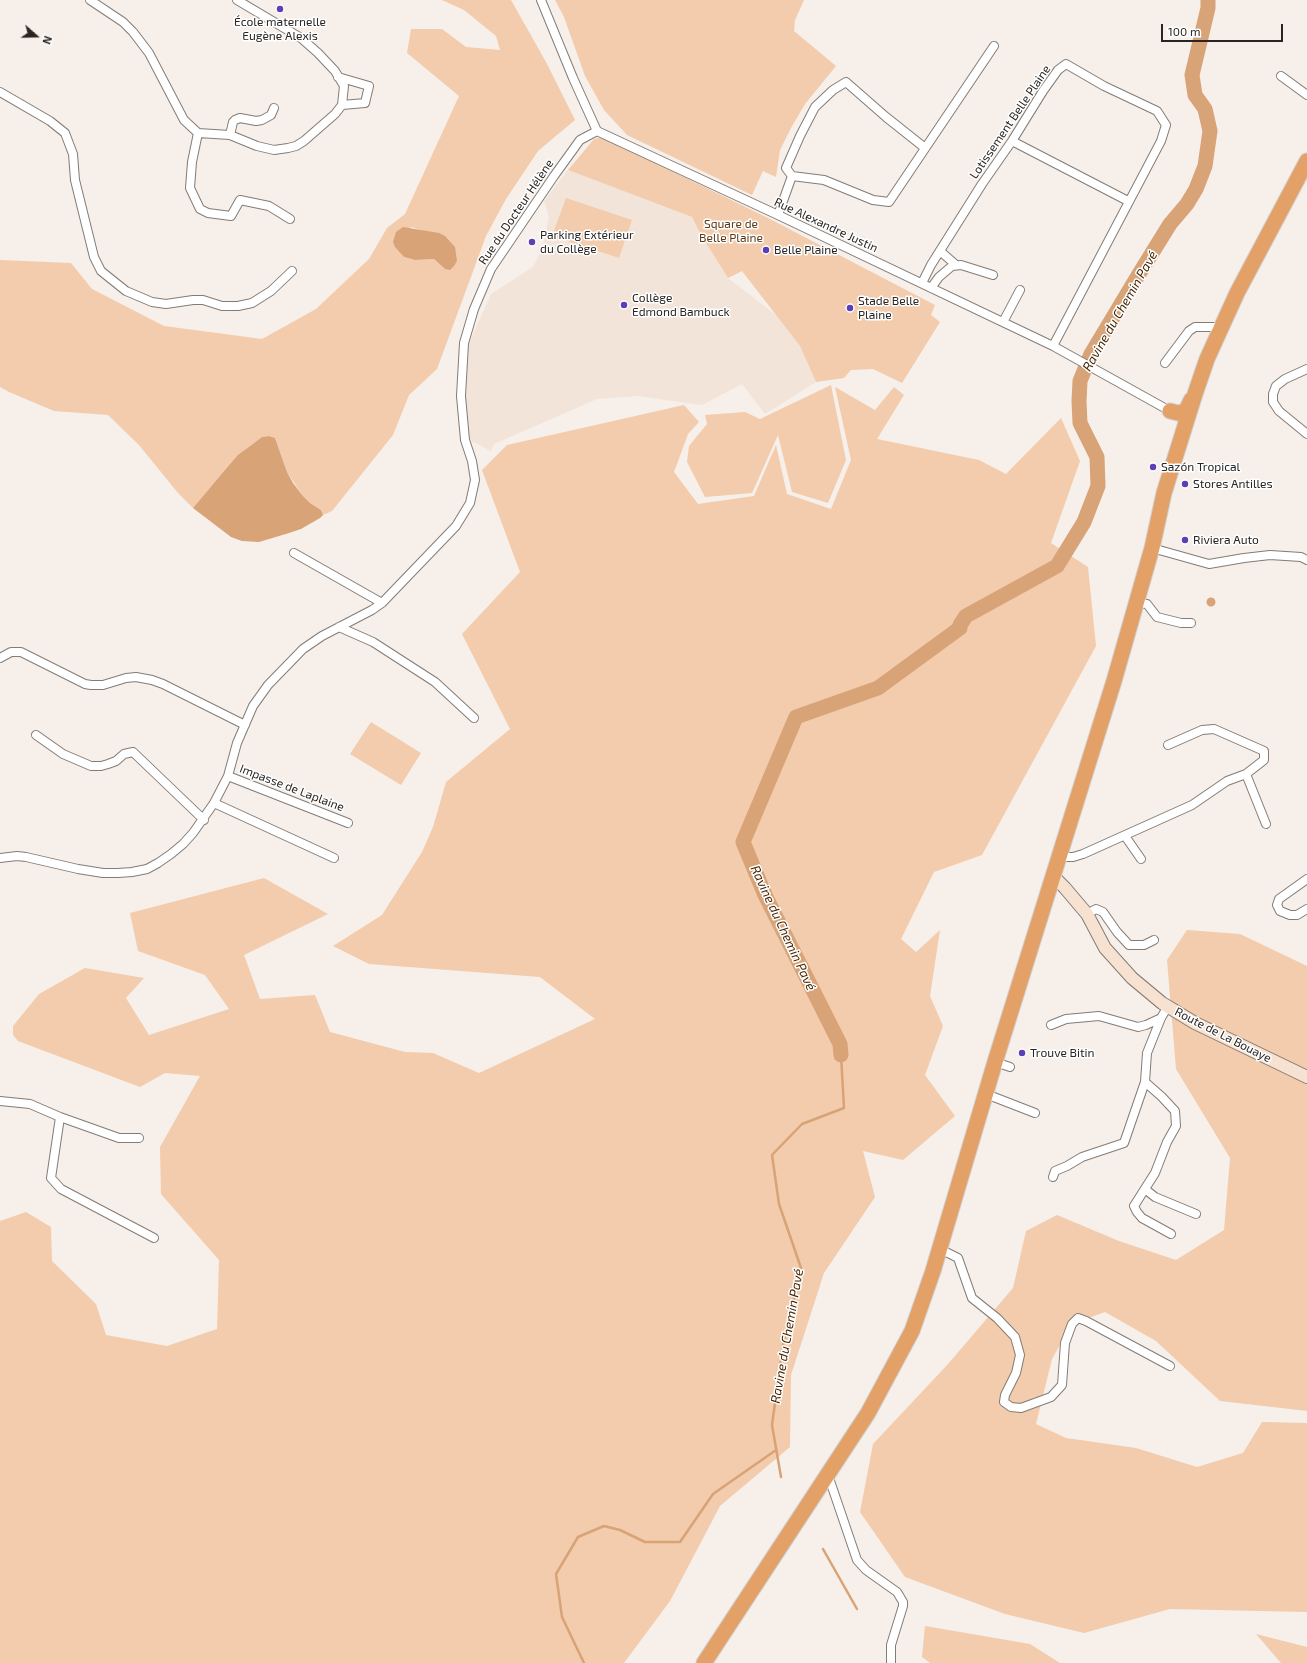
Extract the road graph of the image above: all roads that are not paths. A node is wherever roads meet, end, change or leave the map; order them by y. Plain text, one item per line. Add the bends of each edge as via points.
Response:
1 (90, 0) edge
2 (237, 0) edge
3 (541, 0) edge
4 (994, 46) dead end
5 (1281, 76) dead end
6 (338, 77) junction
7 (0, 92) edge
8 (1307, 95) edge
9 (342, 105) junction
10 (274, 108) dead end
11 (597, 131) junction
12 (198, 133) junction
13 (230, 135) junction
14 (1012, 140) junction
15 (926, 148) junction
16 (1307, 161) edge
17 (1307, 169) edge
18 (792, 176) junction
19 (1128, 200) junction
20 (778, 215) junction
21 (290, 219) dead end
22 (940, 251) junction
23 (956, 266) junction
24 (292, 271) dead end
25 (993, 275) dead end
26 (922, 284) junction
27 (931, 288) junction
28 (1020, 290) dead end
29 (1003, 322) junction
30 (1221, 327) junction
31 (1053, 346) junction
32 (1165, 363) dead end
33 (1307, 369) edge
34 (1200, 380) junction
35 (1170, 411) junction
36 (1307, 434) edge
37 (1179, 446) junction
38 (1157, 525) junction
39 (1152, 548) junction
40 (294, 554) dead end
41 (1305, 556) edge
42 (382, 602) junction
43 (1136, 603) junction
44 (1191, 623) dead end
45 (339, 627) junction
46 (0, 658) edge
47 (474, 718) dead end
48 (245, 725) junction
49 (36, 736) dead end
50 (1168, 745) dead end
51 (1246, 774) junction
52 (228, 776) junction
53 (214, 803) junction
54 (204, 820) junction
55 (348, 823) dead end
56 (1266, 824) dead end
57 (1125, 836) junction
58 (0, 858) edge
59 (334, 858) dead end
60 (1058, 858) junction
61 (1141, 859) dead end
62 (1052, 876) junction
63 (1307, 879) edge
64 (1307, 909) edge
65 (1087, 914) junction
66 (1154, 940) dead end
67 (1168, 1006) junction
68 (1161, 1018) junction
69 (1051, 1026) dead end
70 (995, 1062) junction
71 (1010, 1068) dead end
72 (1307, 1077) edge
73 (1145, 1082) junction
74 (986, 1094) junction
75 (0, 1101) edge
76 (1035, 1114) dead end
77 (60, 1117) junction
78 (139, 1138) dead end
79 (1053, 1177) dead end
80 (1145, 1189) junction
81 (1196, 1214) dead end
82 (1171, 1234) dead end
83 (154, 1238) dead end
84 (940, 1249) junction
85 (1170, 1366) dead end
86 (828, 1475) junction
87 (704, 1663) edge
88 (891, 1663) edge

1 - 12 street via 123,22 133,32 149,53 184,120
2 - 6 street via 302,38
3 - 11 street
4 - 15 street
5 - 8 street
6 - 9 street via 344,86
6 - 9 street via 368,86 365,103
7 - 24 street via 50,121 65,133 73,154 75,180 95,261 102,271 126,291 152,302 166,304 203,300 222,306 238,306 252,303 271,291
9 - 13 street via 304,141 288,148 265,148
10 - 13 street via 271,115 262,120 235,120
11 - 20 street, Rue Alexandre Justin
11 - 42 street, Rue du Docteur Hélène via 580,140 491,269 474,309 464,343 461,396 465,440 475,480 470,503 448,536
12 - 13 street
12 - 21 street via 190,188 200,209 208,213 231,216 240,200 269,206
14 - 19 street
14 - 19 street, Lotissement Belle Plaine via 1043,91 1058,70 1066,64 1104,86 1157,111 1166,125 1161,141
14 - 22 street, Lotissement Belle Plaine
15 - 18 street via 889,202 873,200 824,180
15 - 18 street via 846,82 815,107 786,168
16 - 30 highway
17 - 38 highway via 1216,346
18 - 20 street
19 - 31 street, Lotissement Belle Plaine
20 - 26 street, Rue Alexandre Justin
22 - 23 street
22 - 26 street, Lotissement Belle Plaine
23 - 25 street via 961,265
23 - 27 street via 952,266 939,277
26 - 27 street, Rue Alexandre Justin
27 - 29 street, Rue Alexandre Justin
28 - 29 street
29 - 31 street, Rue Alexandre Justin
30 - 32 street via 1194,327
30 - 34 highway
31 - 35 street, Rue Alexandre Justin
33 - 36 street via 1285,379 1276,386 1273,394 1279,411
34 - 35 highway via 1186,411
34 - 37 highway
35 - 37 highway via 1181,422 1177,441
37 - 38 highway
38 - 39 highway
39 - 41 street via 1209,564 1244,558
39 - 43 highway
40 - 42 street
42 - 45 street, Rue du Docteur Hélène
43 - 44 street via 1147,604 1157,617 1181,624
43 - 60 highway via 1114,682
45 - 47 street via 373,642 435,682
45 - 48 street, Rue du Docteur Hélène via 303,649 282,669 253,706
46 - 48 street via 11,652 21,652 91,686 136,677 152,680
48 - 52 street, Rue du Docteur Hélène via 237,742
49 - 54 street via 63,754 91,766 108,764 132,752
50 - 51 street via 1202,730 1214,729 1264,751 1264,760
51 - 56 street
51 - 57 street via 1227,781 1192,805
52 - 53 street, Rue du Docteur Hélène
52 - 55 street, Impasse de Laplaine
53 - 54 street, Rue du Docteur Hélène
53 - 59 street
54 - 58 street, Rue du Docteur Hélène via 184,844 171,854 147,869 132,872 103,873 26,856
57 - 60 street via 1078,856
57 - 61 street
60 - 62 highway
62 - 65 main road, Route de La Bouaye
62 - 70 highway
63 - 64 street via 1279,899 1277,905 1280,911 1290,915 1297,915
65 - 66 street via 1096,909 1103,912 1129,945 1144,945
65 - 67 main road, Route de La Bouaye via 1105,948 1132,978
67 - 68 street
67 - 72 main road, Route de La Bouaye via 1195,1023
68 - 69 street via 1138,1027 1099,1016 1066,1019
68 - 73 street via 1147,1053
70 - 71 street
70 - 74 highway
73 - 79 street via 1124,1143 1082,1157 1054,1171
73 - 80 street via 1174,1111 1176,1126
74 - 76 street
74 - 84 highway
75 - 77 street via 30,1104
77 - 78 street via 119,1138
77 - 83 street via 51,1178 61,1189
80 - 81 street via 1155,1197
80 - 82 street via 1134,1206 1137,1212 1142,1218
84 - 85 street via 958,1258 972,1298 1015,1337 1020,1355 1016,1373 1005,1394 1004,1402 1011,1407 1021,1408 1051,1397 1062,1385 1064,1343 1072,1324 1078,1318
84 - 86 highway via 912,1331 868,1412
86 - 87 highway
86 - 88 street via 857,1560 866,1570 897,1592 903,1602 891,1645

